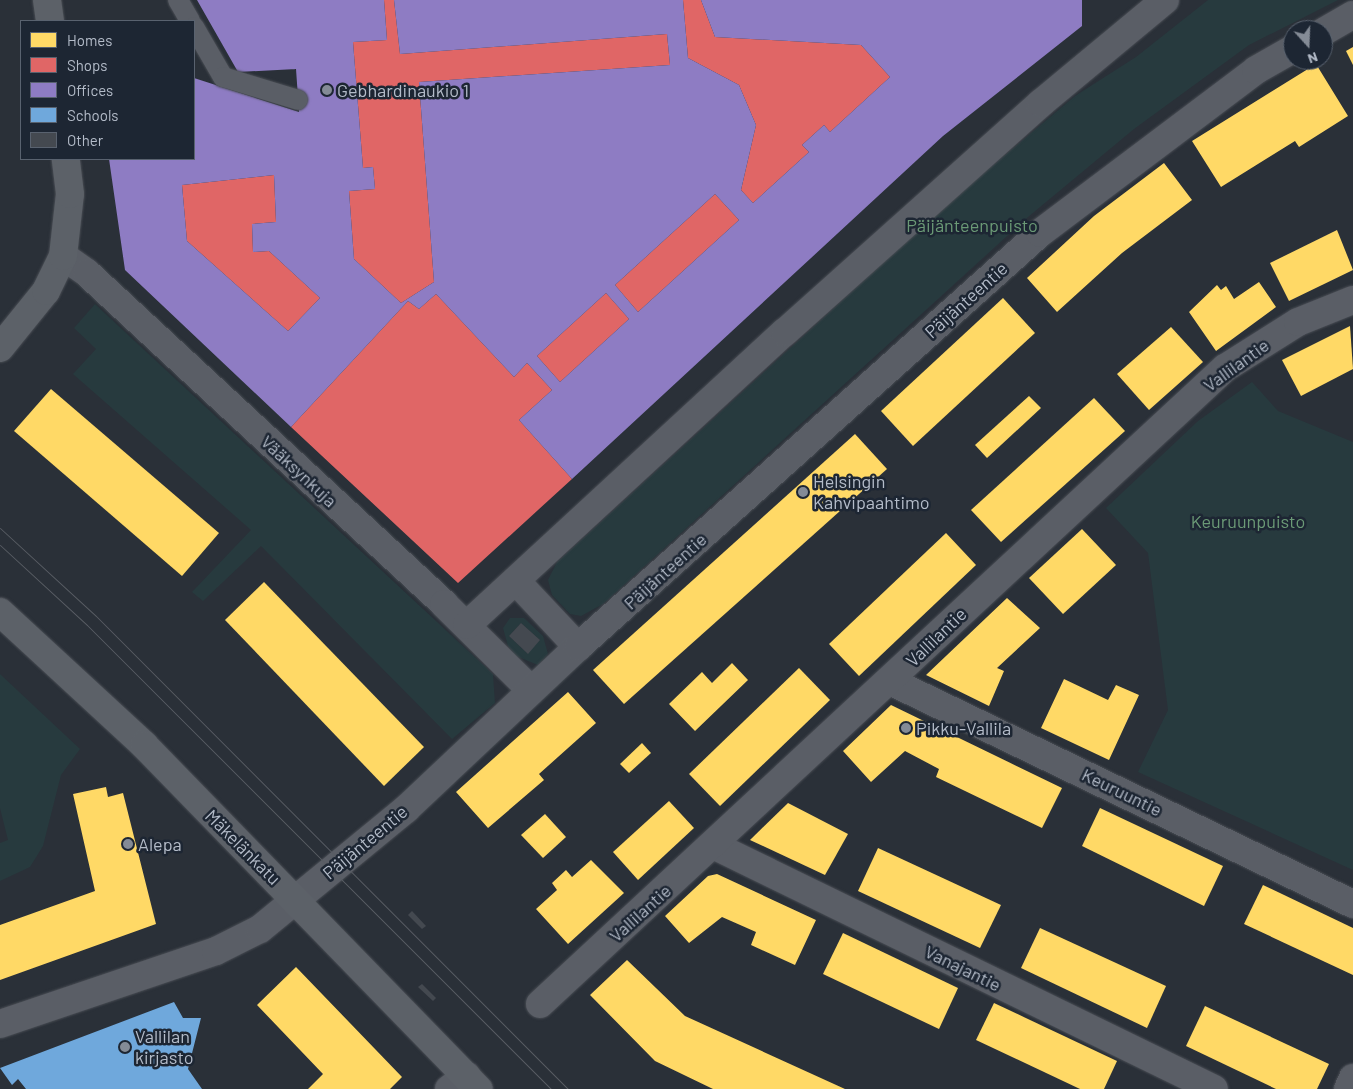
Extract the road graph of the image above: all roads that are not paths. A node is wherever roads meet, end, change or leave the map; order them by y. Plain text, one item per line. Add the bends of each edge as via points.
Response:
1 (48, 0) edge
2 (178, 0) edge
3 (1165, 0) edge
4 (1353, 15) edge
5 (50, 20) edge
6 (189, 20) edge
7 (1333, 26) edge
8 (195, 29) edge
9 (1283, 55) edge
10 (298, 100) dead end
11 (66, 160) edge
12 (63, 256) junction
13 (1353, 300) edge
14 (0, 348) edge
15 (516, 581) junction
16 (0, 612) edge
17 (467, 625) junction
18 (578, 648) junction
19 (890, 680) junction
20 (531, 690) junction
21 (713, 845) junction
22 (295, 900) junction
23 (1353, 904) edge
24 (540, 1004) dead end
25 (0, 1024) edge
26 (1353, 1078) edge
27 (465, 1085) edge
28 (1214, 1089) edge
29 (1348, 1089) edge

1 - 5 main road
2 - 6 street
3 - 15 street via 1041,103
4 - 7 street
8 - 10 street via 223,77
9 - 18 street, Päijänteentie via 1256,70 1084,196
11 - 12 main road via 70,194
12 - 14 main road via 46,291
12 - 17 street, Vääksynkuja via 87,273
13 - 19 street, Vallilantie via 1298,322 1225,368
15 - 17 street
15 - 18 street
16 - 22 main road, Mäkelänkatu via 113,715
17 - 20 street, Vääksynkuja
18 - 20 street, Päijänteentie
19 - 21 street, Vallilantie
19 - 23 street, Keuruuntie
20 - 22 street, Päijänteentie via 406,809
21 - 24 street, Vallilantie
21 - 28 street, Vanajantie
22 - 25 street, Päijänteentie via 251,935 216,950
22 - 27 main road, Mäkelänkatu
26 - 29 street

